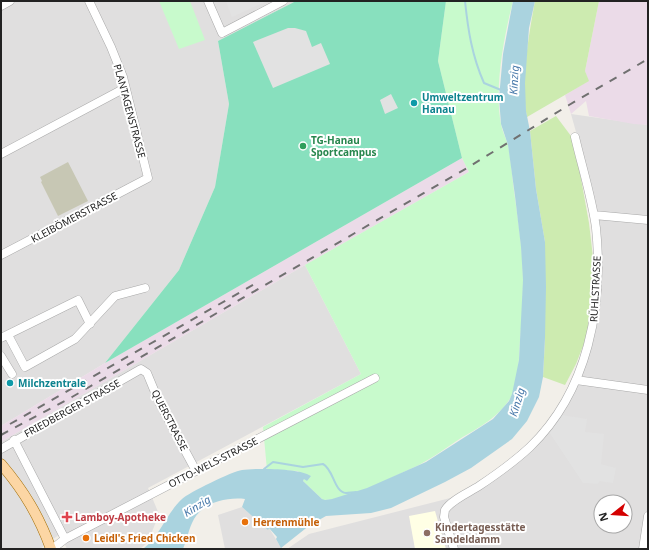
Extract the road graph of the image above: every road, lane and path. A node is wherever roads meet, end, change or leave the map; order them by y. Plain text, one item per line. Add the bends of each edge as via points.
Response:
1 (10, 1) edge
2 (89, 1) edge
3 (208, 1) edge
4 (283, 1) edge
5 (1, 6) edge
6 (125, 88) junction
7 (575, 137) dead end
8 (1, 154) edge
9 (148, 178) joint
10 (594, 215) junction
11 (648, 220) edge
12 (1, 255) edge
13 (145, 288) dead end
14 (90, 324) junction
15 (4, 336) edge
16 (1, 356) edge
17 (144, 370) joint
18 (12, 374) dead end
19 (375, 378) dead end
20 (576, 380) junction
21 (648, 390) edge
22 (14, 440) junction
23 (1, 449) edge
24 (1, 464) edge
25 (196, 471) junction
26 (648, 516) edge
27 (65, 539) junction
28 (648, 548) edge
29 (52, 549) edge
30 (454, 549) edge
31 (644, 549) edge

1 - 5 street
2 - 6 street, PLANTAGENSTRASSE via 111,47
3 - 4 street via 222,32
6 - 8 street
6 - 9 street, PLANTAGENSTRASSE
7 - 10 street, RÜHLSTRASSE
9 - 12 street, KLEIBÖMERSTRASSE
10 - 11 street
10 - 20 street, RÜHLSTRASSE via 597,271 594,316 590,342
13 - 14 street via 115,296
14 - 15 street via 78,300
14 - 15 street via 75,339 25,367
16 - 18 street
17 - 22 street, FRIEDBERGER STRASSE via 141,369
17 - 25 street, QUERSTRASSE
19 - 25 street, OTTO-WELS-STRASSE
20 - 21 street
20 - 30 street, RÜHLSTRASSE via 557,414 531,446 507,467 446,507 444,517
22 - 23 street, FRIEDBERGER STRASSE
22 - 27 street
24 - 29 main road via 29,501
25 - 27 street, OTTO-WELS-STRASSE
26 - 31 street
27 - 29 street, OTTO-WELS-STRASSE
28 - 31 street

